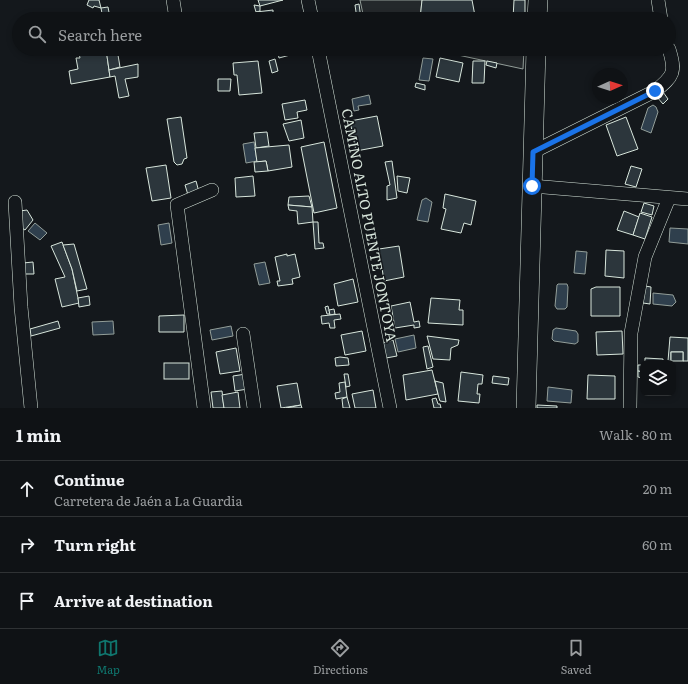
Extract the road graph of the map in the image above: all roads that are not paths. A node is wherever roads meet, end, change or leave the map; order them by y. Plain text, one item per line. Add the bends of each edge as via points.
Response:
1 (173, 0) edge
2 (308, 0) edge
3 (538, 0) edge
4 (658, 0) edge
5 (175, 12) edge
6 (311, 12) edge
7 (537, 12) edge
8 (660, 12) edge
9 (319, 56) edge
10 (536, 56) edge
11 (671, 56) edge
12 (533, 152) junction
13 (532, 186) junction
14 (212, 190) dead end
15 (669, 198) junction
16 (688, 199) edge
17 (14, 202) dead end
18 (243, 334) dead end
19 (31, 408) edge
20 (204, 408) edge
21 (254, 408) edge
22 (390, 408) edge
23 (526, 408) edge
24 (630, 408) edge

1 - 5 street
2 - 6 street
3 - 7 street
4 - 8 street
9 - 22 street, CAMINO ALTO PUENTE JONTOYA
10 - 12 street
11 - 12 street via 674,71 669,80 655,91
12 - 13 street
13 - 15 street
13 - 23 street
14 - 20 street via 177,205
15 - 16 street
15 - 24 street via 645,257 631,333
17 - 19 street via 20,307
18 - 21 street

